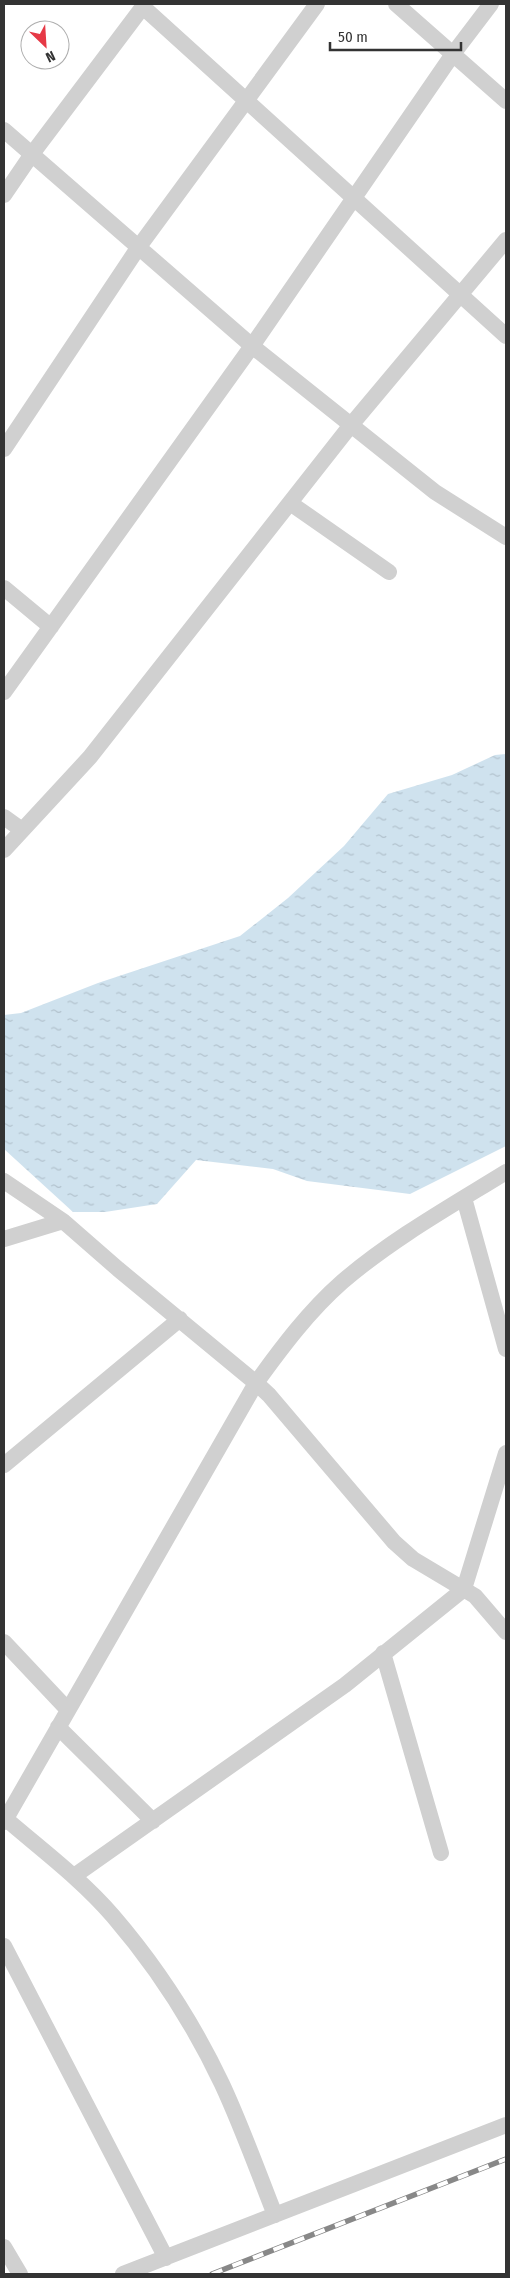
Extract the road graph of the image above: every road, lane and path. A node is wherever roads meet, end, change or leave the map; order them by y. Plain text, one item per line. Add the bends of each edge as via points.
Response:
1 (317, 4) edge
2 (396, 4) edge
3 (491, 4) edge
4 (144, 5) edge
5 (453, 54) junction
6 (506, 101) edge
7 (246, 102) junction
8 (4, 130) edge
9 (32, 154) junction
10 (4, 195) edge
11 (354, 197) junction
12 (506, 240) edge
13 (138, 248) junction
14 (459, 296) junction
15 (506, 336) edge
16 (252, 346) junction
17 (351, 425) junction
18 (4, 449) edge
19 (290, 503) junction
20 (506, 537) edge
21 (389, 572) dead end
22 (4, 588) edge
23 (51, 627) junction
24 (4, 692) edge
25 (4, 817) edge
26 (22, 830) junction
27 (4, 850) edge
28 (506, 1172) edge
29 (4, 1181) edge
30 (464, 1198) junction
31 (63, 1221) junction
32 (4, 1239) edge
33 (180, 1319) junction
34 (506, 1349) edge
35 (256, 1383) junction
36 (506, 1454) edge
37 (4, 1465) edge
38 (464, 1589) junction
39 (506, 1632) edge
40 (4, 1642) edge
41 (383, 1653) junction
42 (68, 1710) junction
43 (58, 1727) junction
44 (5, 1821) edge
45 (153, 1821) junction
46 (441, 1854) dead end
47 (74, 1876) junction
48 (4, 1946) edge
49 (506, 2125) edge
50 (275, 2215) junction
51 (4, 2247) edge
52 (166, 2258) junction
53 (20, 2274) edge
54 (124, 2274) edge

1 - 7 street
2 - 5 street
3 - 5 street
4 - 7 street
4 - 9 street
5 - 6 street
5 - 11 street
7 - 11 street
7 - 13 street
8 - 9 street
9 - 10 street
9 - 13 street
11 - 14 street
11 - 16 street
12 - 14 street
13 - 16 street
13 - 18 street
14 - 15 street
14 - 17 street
16 - 17 street
16 - 23 street
17 - 19 street
17 - 20 street via 435,492
19 - 21 street
19 - 26 street via 90,757
22 - 23 street
23 - 24 street
25 - 26 street
26 - 27 street
28 - 30 street
29 - 31 street
30 - 34 street
30 - 35 street via 413,1229 342,1282 292,1335
31 - 32 street
31 - 33 street
33 - 35 street
33 - 37 street
35 - 38 street via 270,1395 394,1542 413,1559
35 - 42 street
36 - 38 street
38 - 39 street via 485,1606
38 - 41 street
40 - 42 street
41 - 45 street via 345,1685
41 - 46 street
42 - 43 street
43 - 44 street
43 - 45 street
44 - 47 street
45 - 47 street
47 - 50 street via 113,1916 152,1966 203,2045
48 - 52 street
49 - 50 street
50 - 52 street
51 - 53 street
52 - 54 street

